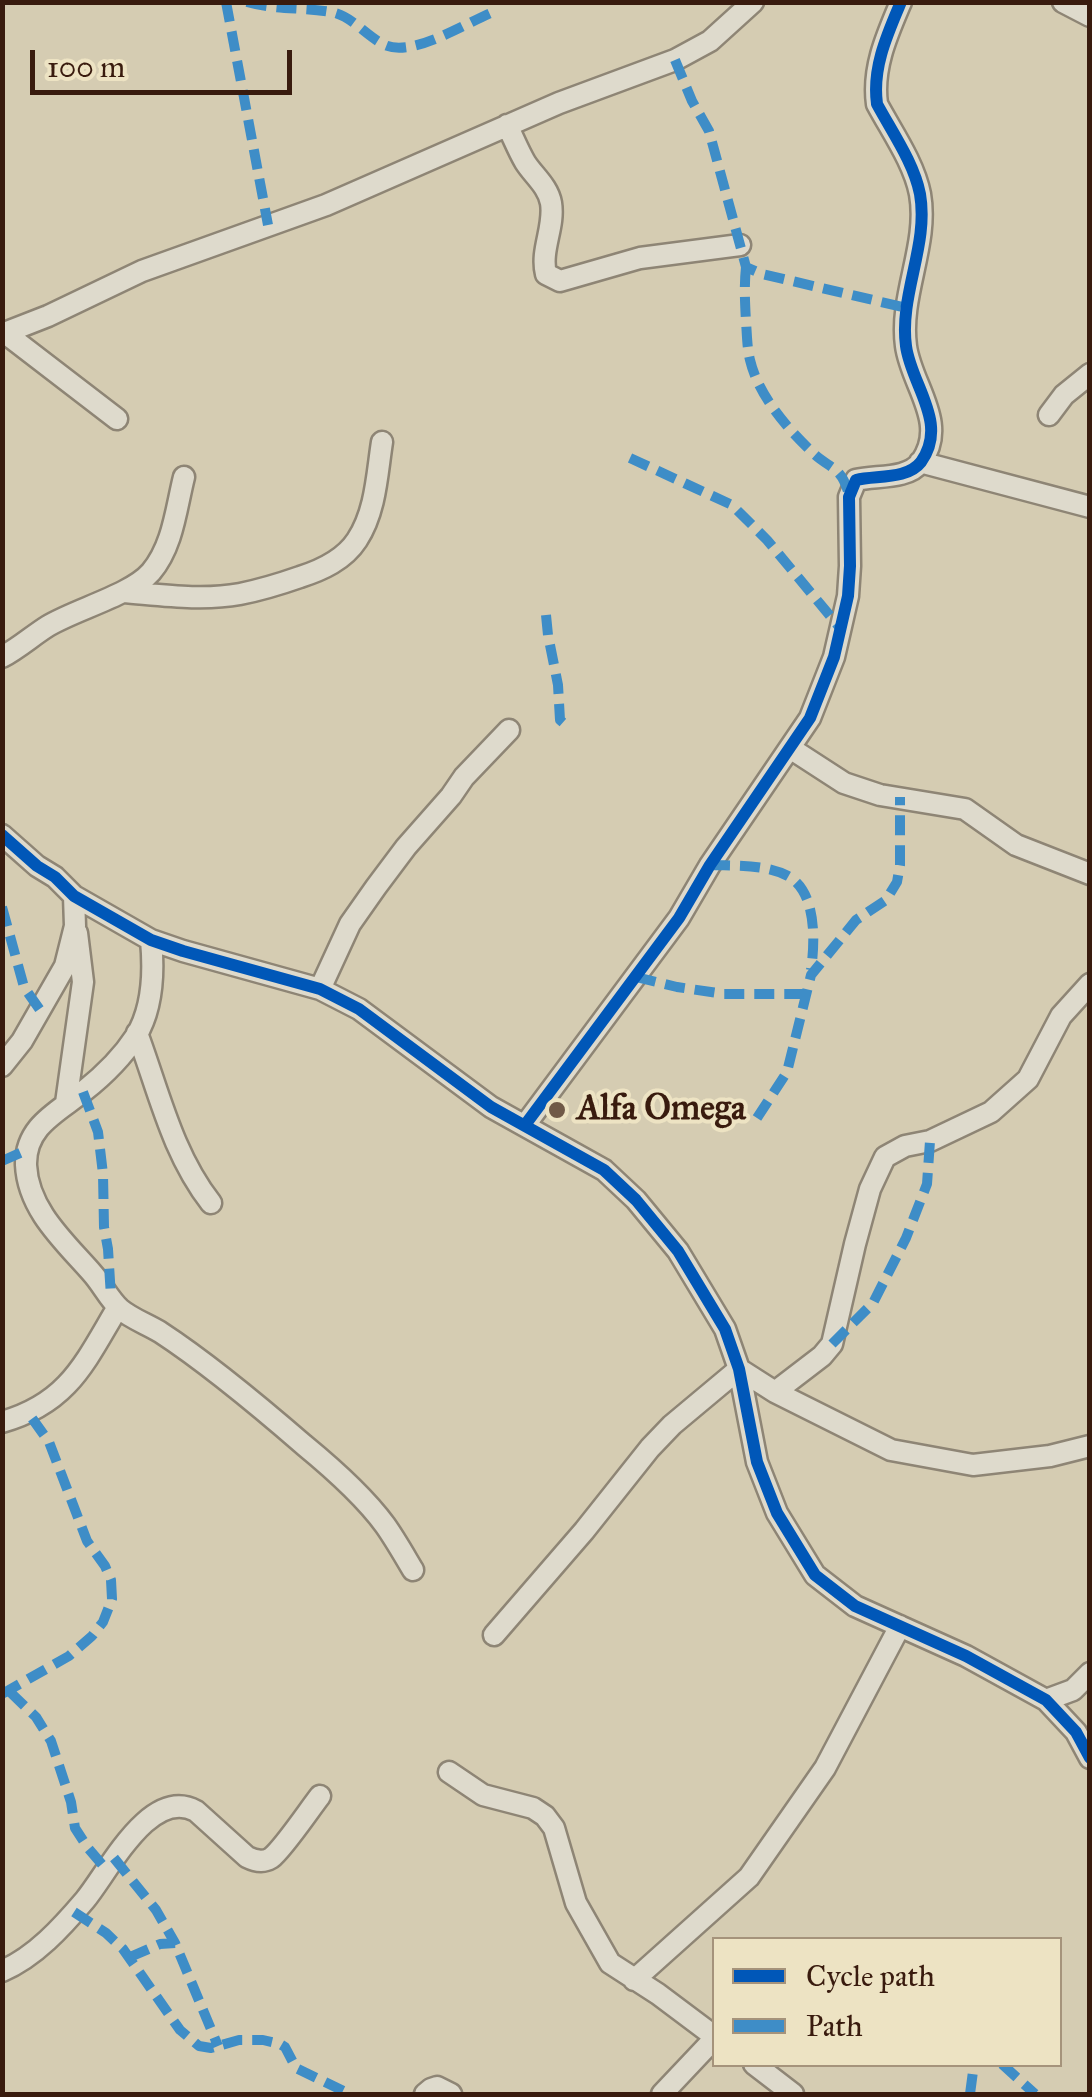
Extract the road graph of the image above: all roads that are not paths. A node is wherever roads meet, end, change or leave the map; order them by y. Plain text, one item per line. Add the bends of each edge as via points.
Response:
1 (753, 2) edge
2 (901, 2) edge
3 (1063, 2) edge
4 (1090, 16) edge
5 (507, 125) junction
6 (740, 245) dead end
7 (4, 333) edge
8 (1090, 374) edge
9 (1048, 415) dead end
10 (117, 419) dead end
11 (382, 442) dead end
12 (920, 462) junction
13 (184, 477) dead end
14 (1090, 507) edge
15 (123, 592) junction
16 (2, 657) edge
17 (509, 730) dead end
18 (790, 748) junction
19 (2, 835) edge
20 (1090, 874) edge
21 (74, 896) junction
22 (75, 926) junction
23 (151, 940) junction
24 (1090, 984) edge
25 (320, 989) junction
26 (138, 1033) junction
27 (2, 1066) edge
28 (66, 1103) junction
29 (525, 1126) junction
30 (212, 1203) dead end
31 (118, 1307) junction
32 (739, 1369) junction
33 (774, 1392) junction
34 (2, 1422) edge
35 (1090, 1446) edge
36 (413, 1570) dead end
37 (900, 1626) junction
38 (494, 1636) dead end
39 (1090, 1673) edge
40 (1046, 1700) junction
41 (1090, 1758) edge
42 (449, 1772) dead end
43 (320, 1796) dead end
44 (2, 1971) edge
45 (634, 1980) junction
46 (712, 2036) edge
47 (712, 2040) edge
48 (758, 2067) edge
49 (425, 2094) edge
50 (451, 2094) edge
51 (662, 2094) edge
52 (792, 2094) edge

1 - 5 street via 710,41 674,60
2 - 12 street via 878,62 876,93 920,192 905,342 930,414 932,433
3 - 4 street
5 - 6 street via 552,205 542,262 546,274 560,281 640,258
5 - 7 street via 326,205 142,270
7 - 10 street
8 - 9 street
11 - 15 street via 366,524 342,558 237,594
12 - 14 street
12 - 18 street via 912,470 856,480 852,487 850,566 834,657
13 - 15 street via 166,546 150,572
15 - 16 street via 48,626
17 - 25 street via 376,886
18 - 20 street via 844,783 965,810 1016,845
18 - 29 street via 679,918
19 - 21 street
21 - 22 street
21 - 23 street
22 - 27 street via 66,966
22 - 28 street via 83,982
23 - 25 street
23 - 26 street via 154,968
24 - 33 street via 1061,1016 1028,1078 990,1112 885,1157 870,1188 832,1344
25 - 29 street via 359,1009
26 - 28 street
26 - 30 street via 188,1170
28 - 31 street via 33,1134 26,1170 57,1235
29 - 32 street via 604,1170 636,1200 678,1251
31 - 34 street via 81,1369 55,1397
31 - 36 street via 159,1331 306,1446 384,1524
32 - 33 street
32 - 37 street via 757,1462 795,1546 815,1575 855,1606
32 - 38 street via 650,1448
33 - 35 street via 891,1450 973,1465
37 - 40 street
37 - 45 street via 825,1768 749,1876
39 - 40 street via 1072,1690
40 - 41 street
42 - 45 street via 472,1790 545,1816 576,1903 610,1963
43 - 44 street via 265,1861 246,1858 196,1811 165,1808 144,1824 49,1939
45 - 46 street
47 - 51 street
48 - 52 street
49 - 50 street via 437,2087

